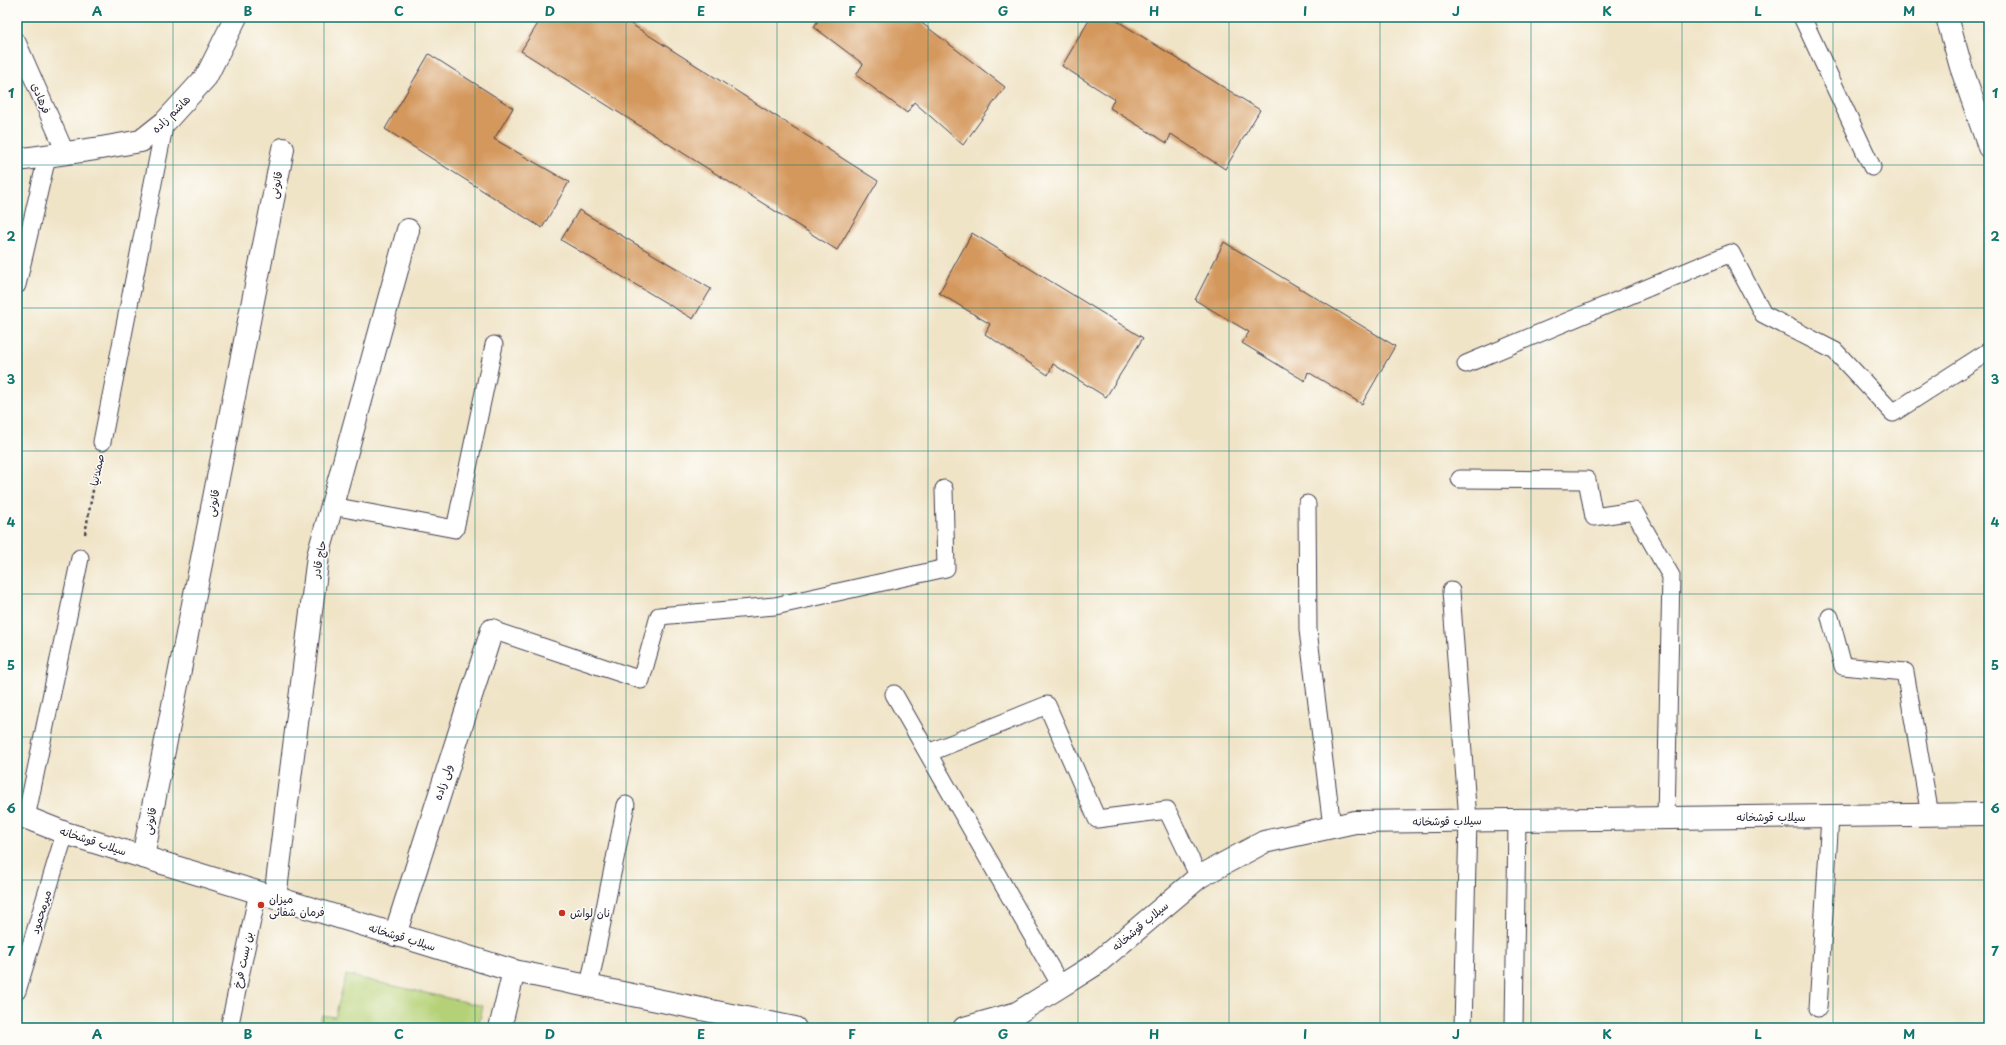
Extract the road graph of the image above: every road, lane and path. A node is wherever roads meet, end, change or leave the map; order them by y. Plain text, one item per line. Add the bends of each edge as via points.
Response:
1 (236, 17) edge
2 (1802, 17) edge
3 (1948, 17) edge
4 (17, 42) edge
5 (165, 122) junction
6 (1989, 147) edge
7 (284, 149) dead end
8 (56, 155) junction
9 (17, 160) edge
10 (1872, 167) dead end
11 (408, 230) dead end
12 (17, 285) edge
13 (494, 345) dead end
14 (1989, 351) edge
15 (1466, 364) dead end
16 (102, 442) joint
17 (1460, 479) dead end
18 (944, 489) dead end
19 (1307, 504) dead end
20 (332, 506) junction
21 (80, 558) joint
22 (1451, 591) dead end
23 (1830, 617) dead end
24 (492, 630) joint
25 (894, 694) dead end
26 (928, 753) junction
27 (626, 805) dead end
28 (1989, 814) edge
29 (1930, 815) junction
30 (22, 816) edge
31 (1830, 816) junction
32 (1666, 818) junction
33 (1468, 820) junction
34 (1517, 820) junction
35 (1332, 827) junction
36 (65, 833) junction
37 (143, 857) junction
38 (1198, 877) junction
39 (266, 895) junction
40 (395, 935) junction
41 (514, 971) junction
42 (588, 986) junction
43 (1062, 986) junction
44 (17, 991) edge
45 (1818, 1008) dead end
46 (228, 1028) edge
47 (500, 1028) edge
48 (795, 1028) edge
49 (964, 1028) edge
50 (1463, 1028) edge
51 (1514, 1028) edge

1 - 5 street, هاشم زاده via 206,78
2 - 10 lane
3 - 6 street via 1961,67
4 - 8 lane, فرهادی
5 - 8 street, هاشم زاده via 142,141
5 - 16 lane, صمدنیا
7 - 37 street, قانونی
8 - 9 street, هاشم زاده
8 - 12 lane
11 - 20 street, حاج قادر
13 - 20 lane via 455,529
14 - 15 lane via 1893,413 1835,351 1763,314 1731,253
16 - 21 path, صمدنیا
17 - 32 lane via 1587,480 1594,516 1634,511 1670,576
18 - 24 lane via 946,568 775,606 659,616 641,680
19 - 35 lane via 1308,630
20 - 39 street, حاج قادر via 318,556
21 - 30 lane
22 - 33 lane
23 - 29 lane via 1843,666 1905,672
24 - 40 street, ولی زاده
25 - 26 lane
26 - 38 lane via 1047,705 1097,819 1167,810
26 - 43 lane
27 - 42 lane
28 - 29 street, سیلاب قوشخانه
29 - 31 street, سیلاب قوشخانه
30 - 36 street, سیلاب قوشخانه
31 - 32 street, سیلاب قوشخانه
31 - 45 lane
32 - 34 street, سیلاب قوشخانه
33 - 34 street, سیلاب قوشخانه
33 - 35 street, سیلاب قوشخانه via 1355,822
33 - 50 lane
34 - 51 lane
35 - 38 street, سیلاب قوشخانه via 1264,842
36 - 37 street, سیلاب قوشخانه
36 - 44 lane, میرمحمود
37 - 39 street, سیلاب قوشخانه
38 - 43 street, سیلاب قوشخانه via 1096,964
39 - 40 street, سیلاب قوشخانه
39 - 46 lane, بن بست فرخ
40 - 41 street, سیلاب قوشخانه
41 - 42 street, سیلاب قوشخانه
41 - 47 street
42 - 48 street, سیلاب قوشخانه
43 - 49 street, سیلاب قوشخانه via 1017,1013

